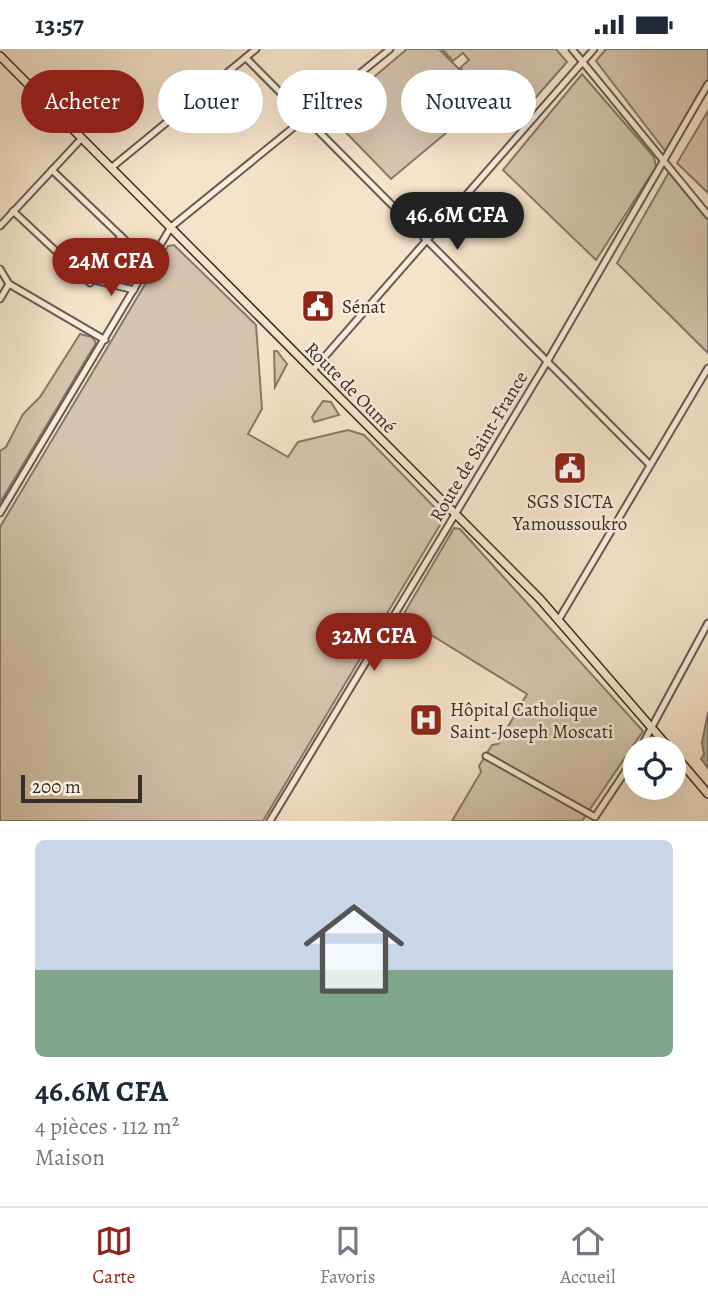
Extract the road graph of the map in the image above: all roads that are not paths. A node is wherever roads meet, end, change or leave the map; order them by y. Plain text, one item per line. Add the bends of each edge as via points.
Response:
1 (256, 49) edge
2 (390, 49) edge
3 (572, 49) edge
4 (594, 49) edge
5 (0, 56) edge
6 (246, 58) junction
7 (583, 62) junction
8 (364, 70) edge
9 (708, 84) edge
10 (277, 89) edge
11 (287, 133) edge
12 (321, 133) edge
13 (82, 138) junction
14 (664, 162) junction
15 (111, 168) junction
16 (52, 170) junction
17 (13, 211) junction
18 (708, 215) edge
19 (0, 226) edge
20 (171, 227) junction
21 (121, 236) junction
22 (427, 240) junction
23 (150, 264) junction
24 (0, 269) edge
25 (94, 280) junction
26 (9, 284) junction
27 (134, 290) junction
28 (0, 299) edge
29 (105, 340) junction
30 (547, 362) junction
31 (708, 368) edge
32 (313, 370) junction
33 (650, 465) junction
34 (455, 512) junction
35 (0, 513) edge
36 (559, 619) junction
37 (708, 623) edge
38 (652, 729) junction
39 (647, 737) edge
40 (659, 737) edge
41 (486, 756) dead end
42 (686, 768) edge
43 (623, 776) edge
44 (708, 794) edge
45 (596, 818) edge
46 (270, 821) edge

1 - 6 street
2 - 8 street
3 - 7 street
4 - 7 street
5 - 13 main road, Route de Oumé
6 - 10 street
6 - 15 street
7 - 14 street
7 - 22 street
9 - 14 street, Route de Saint-France
11 - 20 street
12 - 22 street
13 - 15 main road, Route de Oumé
13 - 16 street
14 - 18 street
14 - 30 street, Route de Saint-France
15 - 20 main road, Route de Oumé
16 - 17 street
16 - 21 street
17 - 19 street
17 - 25 street via 90,283
20 - 23 street
20 - 32 main road, Route de Oumé
21 - 23 street
21 - 25 street
22 - 30 street
22 - 32 street
23 - 27 street
24 - 26 street
25 - 27 street
26 - 28 street
26 - 29 street
27 - 29 street
29 - 35 street
30 - 33 street
30 - 34 street, Route de Saint-France
31 - 33 street
32 - 34 main road, Route de Oumé
33 - 36 street
34 - 36 main road, Route de Oumé
34 - 46 street, Route de Saint-France
36 - 38 main road, Route de Oumé
37 - 38 street
38 - 39 street
38 - 40 main road, Route de Oumé
41 - 45 street
42 - 44 main road
43 - 45 street

